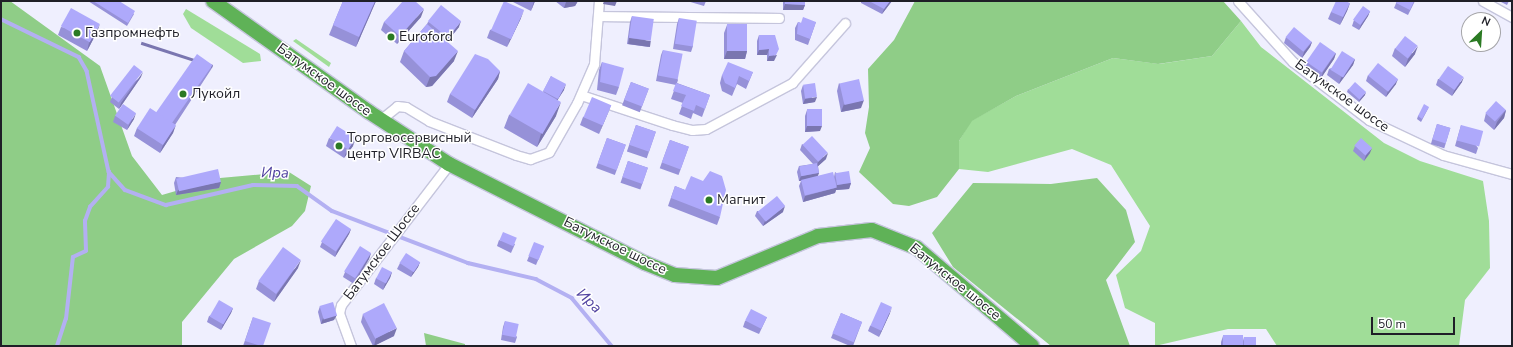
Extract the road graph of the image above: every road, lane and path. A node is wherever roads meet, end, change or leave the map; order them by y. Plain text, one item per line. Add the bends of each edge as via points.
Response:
1 (213, 1) edge
2 (599, 1) edge
3 (1238, 1) edge
4 (1483, 1) edge
5 (598, 16) junction
6 (1512, 17) edge
7 (779, 18) dead end
8 (845, 23) dead end
9 (581, 95) junction
10 (380, 120) junction
11 (448, 164) junction
12 (1512, 174) edge
13 (351, 346) edge
14 (1032, 346) edge

1 - 10 highway, Батумское шоссе
2 - 5 street
3 - 12 street, Батумское шоссе via 1293,62 1369,120 1443,155
4 - 6 street
5 - 7 street
5 - 9 street via 594,64
8 - 9 street via 792,83 706,129 692,130 672,125
9 - 10 street via 549,152 530,159 429,121 406,107 397,106
10 - 11 highway, Батумское шоссе
11 - 13 street, Батумское Шоссе via 341,305 339,313
11 - 14 highway, Батумское шоссе via 645,263 691,278 718,278 818,236 872,230 895,237 917,248

